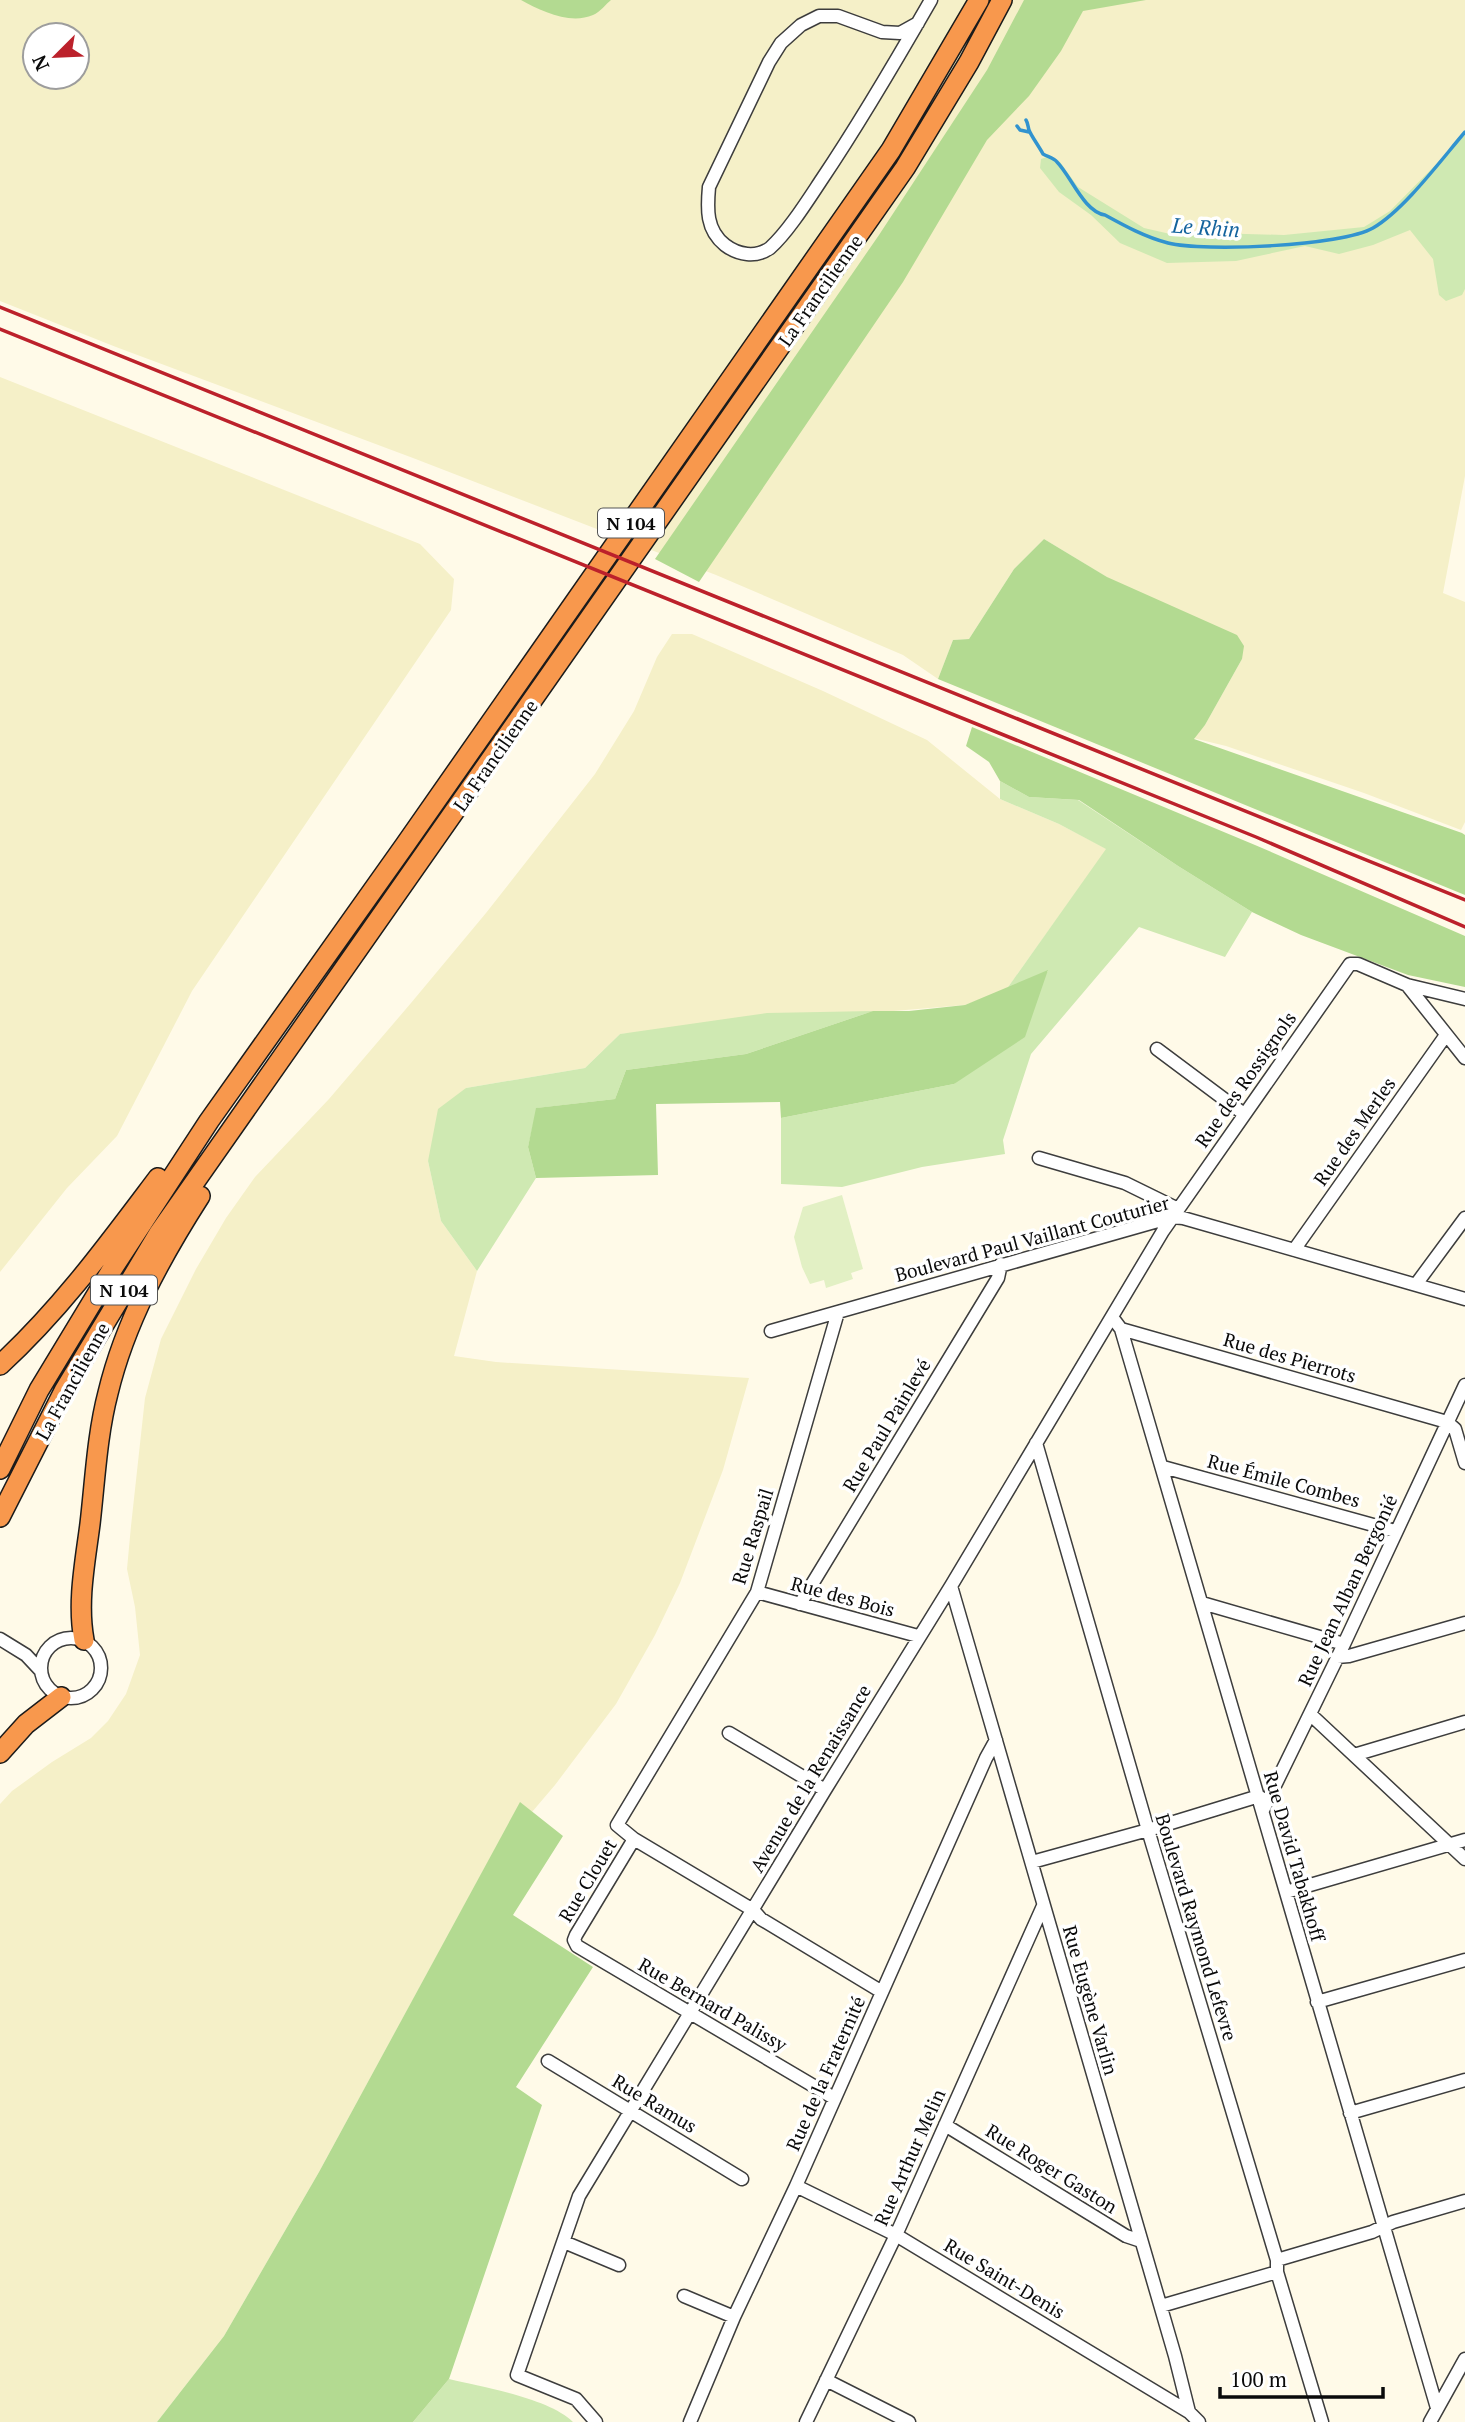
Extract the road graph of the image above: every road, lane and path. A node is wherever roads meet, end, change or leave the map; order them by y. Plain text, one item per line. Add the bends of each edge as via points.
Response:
1 (931, 0) edge
2 (979, 0) edge
3 (1002, 0) edge
4 (918, 23) junction
5 (1407, 985) junction
6 (1465, 999) edge
7 (1446, 1035) junction
8 (1157, 1049) dead end
9 (1465, 1058) edge
10 (271, 1077) junction
11 (1244, 1114) junction
12 (209, 1121) junction
13 (1039, 1158) dead end
14 (1175, 1213) junction
15 (1465, 1217) edge
16 (1294, 1250) junction
17 (1001, 1264) junction
18 (1418, 1283) junction
19 (1465, 1299) edge
20 (838, 1312) junction
21 (1112, 1317) junction
22 (1121, 1329) junction
23 (771, 1331) dead end
24 (0, 1365) edge
25 (1465, 1385) edge
26 (1447, 1422) junction
27 (1037, 1443) junction
28 (1465, 1463) edge
29 (1163, 1467) junction
30 (0, 1469) edge
31 (0, 1517) edge
32 (1395, 1531) junction
33 (951, 1586) junction
34 (757, 1592) junction
35 (1202, 1603) junction
36 (800, 1604) junction
37 (1465, 1623) edge
38 (918, 1636) junction
39 (0, 1638) edge
40 (84, 1640) junction
41 (1344, 1644) junction
42 (47, 1648) junction
43 (1337, 1657) junction
44 (41, 1671) junction
45 (61, 1697) junction
46 (1310, 1714) junction
47 (1465, 1722) edge
48 (729, 1733) dead end
49 (996, 1740) junction
50 (0, 1753) edge
51 (1353, 1755) junction
52 (825, 1790) junction
53 (1259, 1796) junction
54 (1263, 1810) junction
55 (1148, 1830) junction
56 (634, 1839) junction
57 (1465, 1840) edge
58 (1449, 1845) junction
59 (1465, 1859) edge
60 (1032, 1862) junction
61 (1286, 1892) junction
62 (1043, 1906) junction
63 (753, 1910) junction
64 (574, 1940) joint
65 (1465, 1960) edge
66 (883, 1992) junction
67 (1317, 2002) junction
68 (691, 2013) junction
69 (548, 2061) dead end
70 (1465, 2080) edge
71 (834, 2098) junction
72 (632, 2111) junction
73 (1350, 2113) junction
74 (945, 2125) junction
75 (742, 2179) dead end
76 (796, 2186) junction
77 (1465, 2201) edge
78 (1382, 2227) junction
79 (896, 2235) junction
80 (1141, 2241) junction
81 (564, 2242) junction
82 (619, 2265) dead end
83 (1277, 2266) junction
84 (684, 2295) dead end
85 (1161, 2306) junction
86 (734, 2317) junction
87 (1465, 2359) edge
88 (826, 2380) junction
89 (1437, 2408) junction
90 (1189, 2412) junction
91 (595, 2420) edge
92 (690, 2422) edge
93 (806, 2422) edge
94 (909, 2422) edge
95 (1199, 2422) edge
96 (1322, 2422) edge
97 (1430, 2422) edge

1 - 4 street
2 - 12 highway, La Francilienne / N 104 via 891,150
3 - 10 highway, La Francilienne / N 104 via 905,168
4 - 4 street via 900,33 882,32 838,16 819,16 781,43 709,187 709,225 717,239 745,255 769,248 800,212
5 - 6 street
5 - 7 street
5 - 11 street, Rue des Rossignols via 1350,964
7 - 9 street
7 - 16 street, Rue des Merles
8 - 11 street
10 - 31 highway, La Francilienne / N 104 via 128,1283 64,1391
10 - 40 highway via 259,1105 188,1215 127,1328 107,1394 97,1464 80,1618
11 - 14 street, Rue des Rossignols
12 - 24 highway via 199,1123 71,1292
12 - 30 highway, La Francilienne / N 104 via 39,1390
13 - 14 street via 1125,1183
14 - 16 street, Boulevard Paul Vaillant Couturier
14 - 17 street, Boulevard Paul Vaillant Couturier
14 - 21 street, Avenue de la Renaissance
15 - 18 street
16 - 18 street, Boulevard Paul Vaillant Couturier
17 - 20 street, Boulevard Paul Vaillant Couturier
17 - 36 street, Rue Paul Painlevé via 998,1278
18 - 19 street, Boulevard Paul Vaillant Couturier
20 - 23 street, Boulevard Paul Vaillant Couturier
20 - 34 street, Rue Raspail
21 - 22 street, Rue David Tabakhoff
21 - 27 street, Avenue de la Renaissance
22 - 26 street, Rue des Pierrots
22 - 29 street, Rue David Tabakhoff
25 - 26 street, Rue Jean Alban Bergonié
26 - 28 street via 1455,1429
26 - 32 street, Rue Jean Alban Bergonié
27 - 33 street, Avenue de la Renaissance
27 - 55 street, Boulevard Raymond Lefevre
29 - 32 street, Rue Émile Combes
29 - 35 street, Rue David Tabakhoff
32 - 41 street, Rue Jean Alban Bergonié
33 - 38 street, Avenue de la Renaissance
33 - 49 street, Rue Eugène Varlin
34 - 36 street, Rue des Bois
34 - 56 street, Rue Raspail via 617,1825
35 - 41 street
35 - 53 street, Rue David Tabakhoff
36 - 38 street, Rue des Bois
37 - 43 street
38 - 52 street, Avenue de la Renaissance
39 - 42 street
39 - 44 street
40 - 42 street via 65,1638
40 - 45 street via 101,1663 97,1683 81,1696
41 - 43 street, Rue Jean Alban Bergonié
42 - 44 street
43 - 46 street, Rue Jean Alban Bergonié
44 - 45 street via 45,1684
45 - 50 highway via 26,1724
46 - 51 street
46 - 54 street, Rue Jean Alban Bergonié
47 - 51 street
48 - 52 street
49 - 60 street, Rue Eugène Varlin
49 - 66 street, Rue de la Fraternité
51 - 58 street
52 - 63 street, Avenue de la Renaissance
53 - 54 street, Rue David Tabakhoff
53 - 55 street
54 - 61 street, Rue David Tabakhoff
55 - 60 street
55 - 83 street, Boulevard Raymond Lefevre
56 - 63 street
56 - 64 street, Rue Clouet
57 - 58 street
58 - 59 street
58 - 61 street
60 - 62 street, Rue Eugène Varlin
61 - 67 street, Rue David Tabakhoff
62 - 74 street, Rue Arthur Melin
62 - 80 street, Rue Eugène Varlin
63 - 66 street
63 - 68 street, Avenue de la Renaissance
64 - 68 street, Rue Bernard Palissy
65 - 67 street
66 - 71 street, Rue de la Fraternité
67 - 73 street, Rue David Tabakhoff
68 - 71 street, Rue Bernard Palissy
68 - 72 street, Avenue de la Renaissance
69 - 72 street, Rue Ramus
70 - 73 street
71 - 76 street, Rue de la Fraternité
72 - 75 street, Rue Ramus
72 - 81 street, Avenue de la Renaissance via 579,2196
73 - 78 street, Rue David Tabakhoff
74 - 79 street, Rue Arthur Melin
74 - 80 street, Rue Roger Gaston
76 - 79 street, Rue Saint-Denis
76 - 86 street, Rue de la Fraternité
77 - 78 street
78 - 83 street
78 - 89 street, Rue David Tabakhoff
79 - 88 street, Rue Arthur Melin
79 - 90 street, Rue Saint-Denis
80 - 85 street, Rue Eugène Varlin
81 - 82 street
81 - 91 street, Avenue de la Renaissance via 517,2375 576,2399
83 - 85 street
83 - 96 street, Boulevard Raymond Lefevre
84 - 86 street
85 - 90 street, Rue Eugène Varlin
86 - 92 street, Rue de la Fraternité
87 - 89 street
88 - 93 street, Rue Arthur Melin
88 - 94 street
89 - 97 street
90 - 95 street

